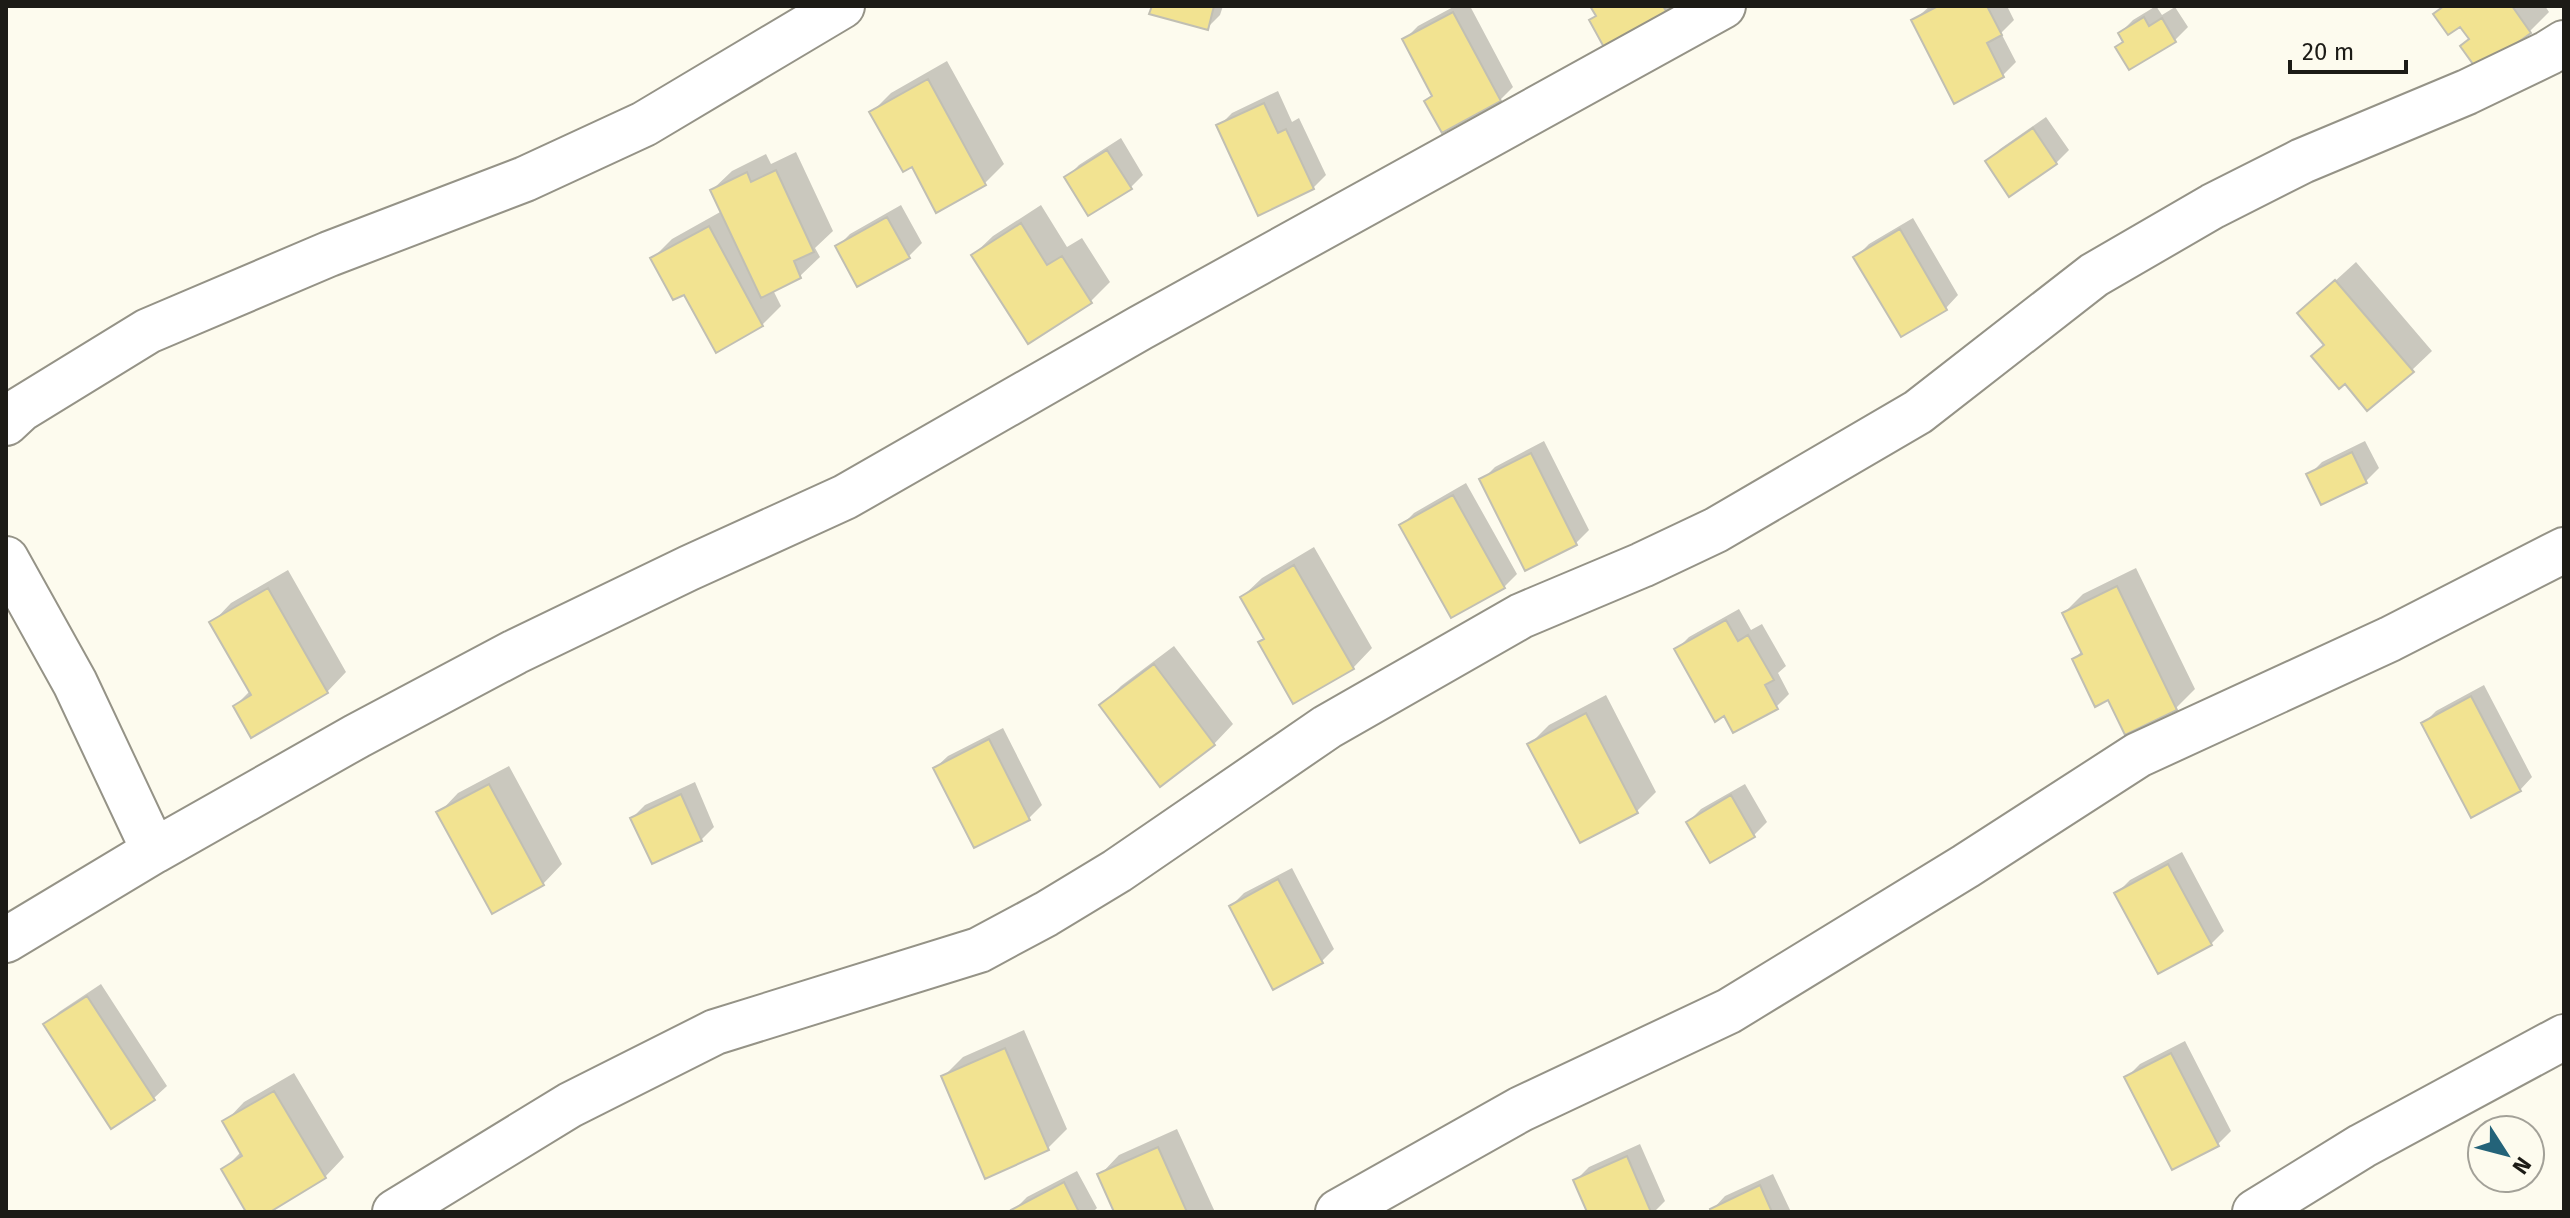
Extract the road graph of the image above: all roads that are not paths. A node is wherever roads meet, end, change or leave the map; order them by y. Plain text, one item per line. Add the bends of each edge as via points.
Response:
1 (842, 6) edge
2 (1723, 6) edge
3 (2564, 43) edge
4 (6, 423) edge
5 (2563, 553) edge
6 (6, 559) edge
7 (154, 851) junction
8 (6, 940) edge
9 (2564, 1037) edge
10 (395, 1212) edge
11 (1338, 1212) edge
12 (2255, 1212) edge

1 - 4 street via 631,130 525,179 148,331
2 - 7 street via 845,497 515,652
3 - 10 street via 2213,206 2094,275 1918,412 1716,530 1521,616 1340,720 1117,871 979,950 715,1032 570,1105
5 - 11 street via 2138,755 1729,1011 1521,1109
6 - 7 street via 75,683
7 - 8 street
9 - 12 street via 2362,1146

